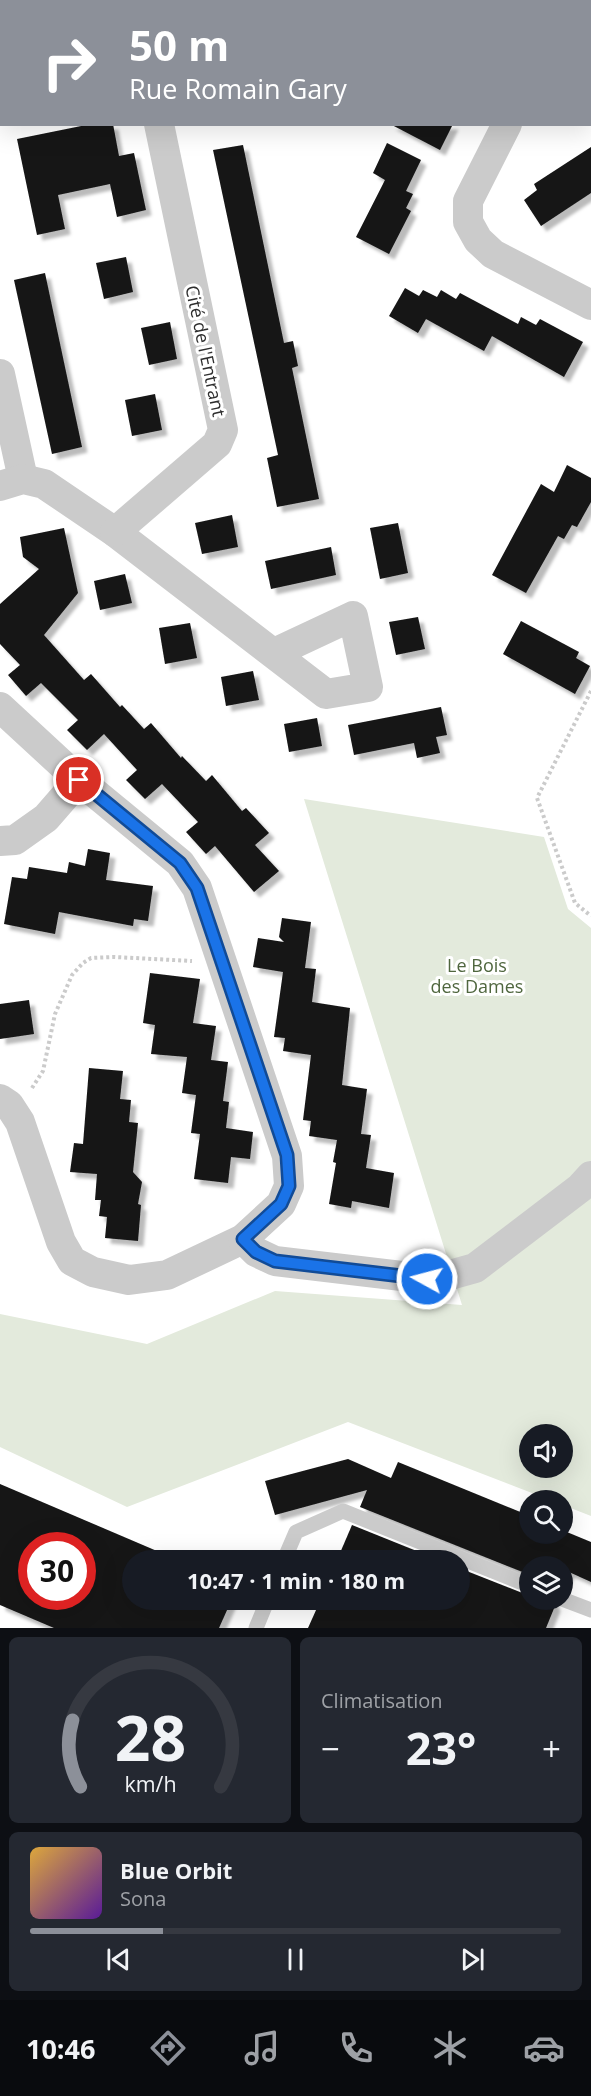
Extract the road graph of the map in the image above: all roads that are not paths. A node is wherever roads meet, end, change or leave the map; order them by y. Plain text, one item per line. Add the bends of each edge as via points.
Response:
1 (159, 126) edge
2 (506, 126) edge
3 (591, 305) edge
4 (0, 374) edge
5 (11, 482) edge
6 (115, 532) junction
7 (274, 653) dead end
8 (0, 707) edge
9 (79, 780) junction
10 (0, 842) edge
11 (6, 1105) edge
12 (591, 1176) edge
13 (243, 1239) junction
14 (288, 1550) edge
15 (441, 1550) edge
16 (470, 1562) edge
17 (519, 1582) edge
18 (573, 1603) edge
19 (263, 1610) edge
20 (591, 1610) edge
21 (255, 1628) edge

1 - 6 street, Cité de l'Entrant via 223,430 217,444
2 - 3 street via 468,201 468,222 478,240 493,254
4 - 5 street
5 - 6 street via 44,484
6 - 7 street
8 - 9 street
9 - 10 street via 46,818 15,840
9 - 13 street via 180,863 197,888 287,1155 289,1186 281,1204
11 - 13 street via 20,1122 61,1242 72,1261 82,1267 129,1280 167,1275
12 - 13 street via 475,1268 450,1275 427,1279 275,1261 256,1252
14 - 15 lane via 296,1532 344,1511
16 - 17 lane
18 - 20 lane
19 - 21 lane

